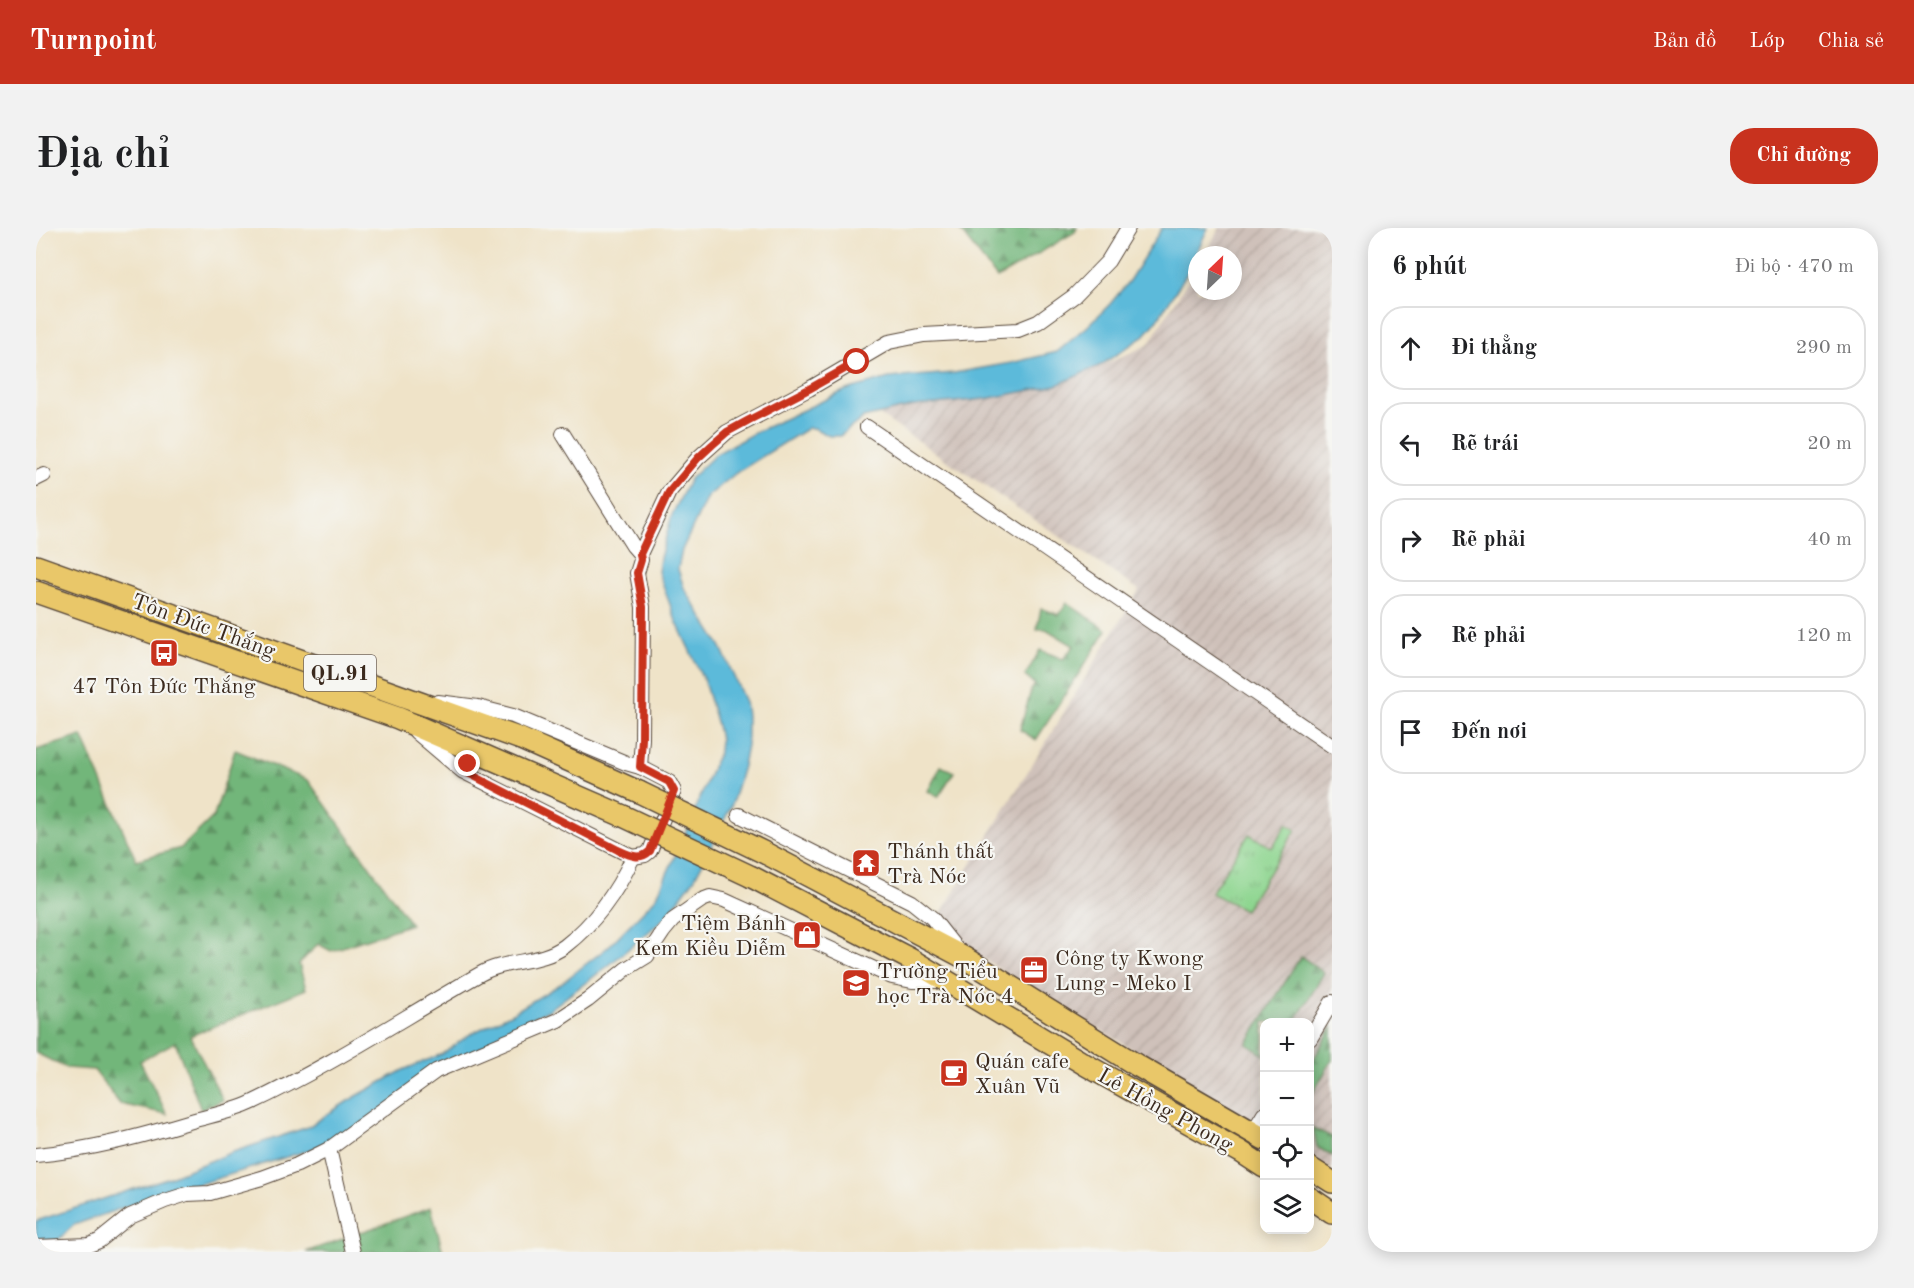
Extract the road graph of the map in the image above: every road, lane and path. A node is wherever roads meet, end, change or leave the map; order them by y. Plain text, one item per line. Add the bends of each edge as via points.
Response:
1 (1128, 228) edge
2 (867, 427) dead end
3 (563, 434) dead end
4 (639, 562) junction
5 (36, 566) edge
6 (36, 592) edge
7 (398, 718) junction
8 (503, 723) junction
9 (1332, 746) edge
10 (491, 758) junction
11 (640, 767) junction
12 (468, 773) junction
13 (739, 815) dead end
14 (767, 854) joint
15 (633, 857) junction
16 (752, 877) joint
17 (963, 957) junction
18 (947, 981) junction
19 (1332, 1002) edge
20 (1314, 1032) edge
21 (1259, 1136) edge
22 (329, 1149) junction
23 (1241, 1152) junction
24 (36, 1155) edge
25 (1260, 1164) edge
26 (1314, 1170) edge
27 (1332, 1182) edge
28 (1314, 1201) edge
29 (1332, 1213) edge
30 (36, 1247) edge
31 (353, 1252) edge

1 - 4 street via 1108,261 1074,296 1038,322 1018,330 889,342 727,432 669,492
2 - 9 street
3 - 4 street via 633,546
4 - 11 street via 643,607
5 - 8 highway, Tôn Đức Thắng / QL.91 via 412,699
6 - 7 highway, Tôn Đức Thắng / QL.91
7 - 10 highway, Tôn Đức Thắng / QL.91
7 - 12 street
8 - 11 street
8 - 14 highway, Tôn Đức Thắng / QL.91, bridge
10 - 12 street via 476,758 468,764
10 - 16 highway, Tôn Đức Thắng / QL.91, bridge
11 - 15 street via 669,782 674,791 650,851
12 - 15 street
13 - 17 street via 912,902 932,918
14 - 17 highway, Lê Hồng Phong / QL.91
15 - 24 street via 617,891 603,908 579,934 551,955 483,972 249,1104 121,1142
16 - 18 highway, Lê Hồng Phong / QL.91
17 - 21 highway, Lê Hồng Phong / QL.91
18 - 22 street via 912,981 892,976 718,897 710,897 673,920 647,956 558,1020 436,1071
18 - 23 highway, Lê Hồng Phong / QL.91
19 - 20 street
21 - 23 highway
22 - 30 street via 297,1166 210,1193 184,1194 165,1201 130,1216 89,1245
22 - 31 street
23 - 25 highway, Lê Hồng Phong / QL.91
26 - 27 highway
28 - 29 highway

